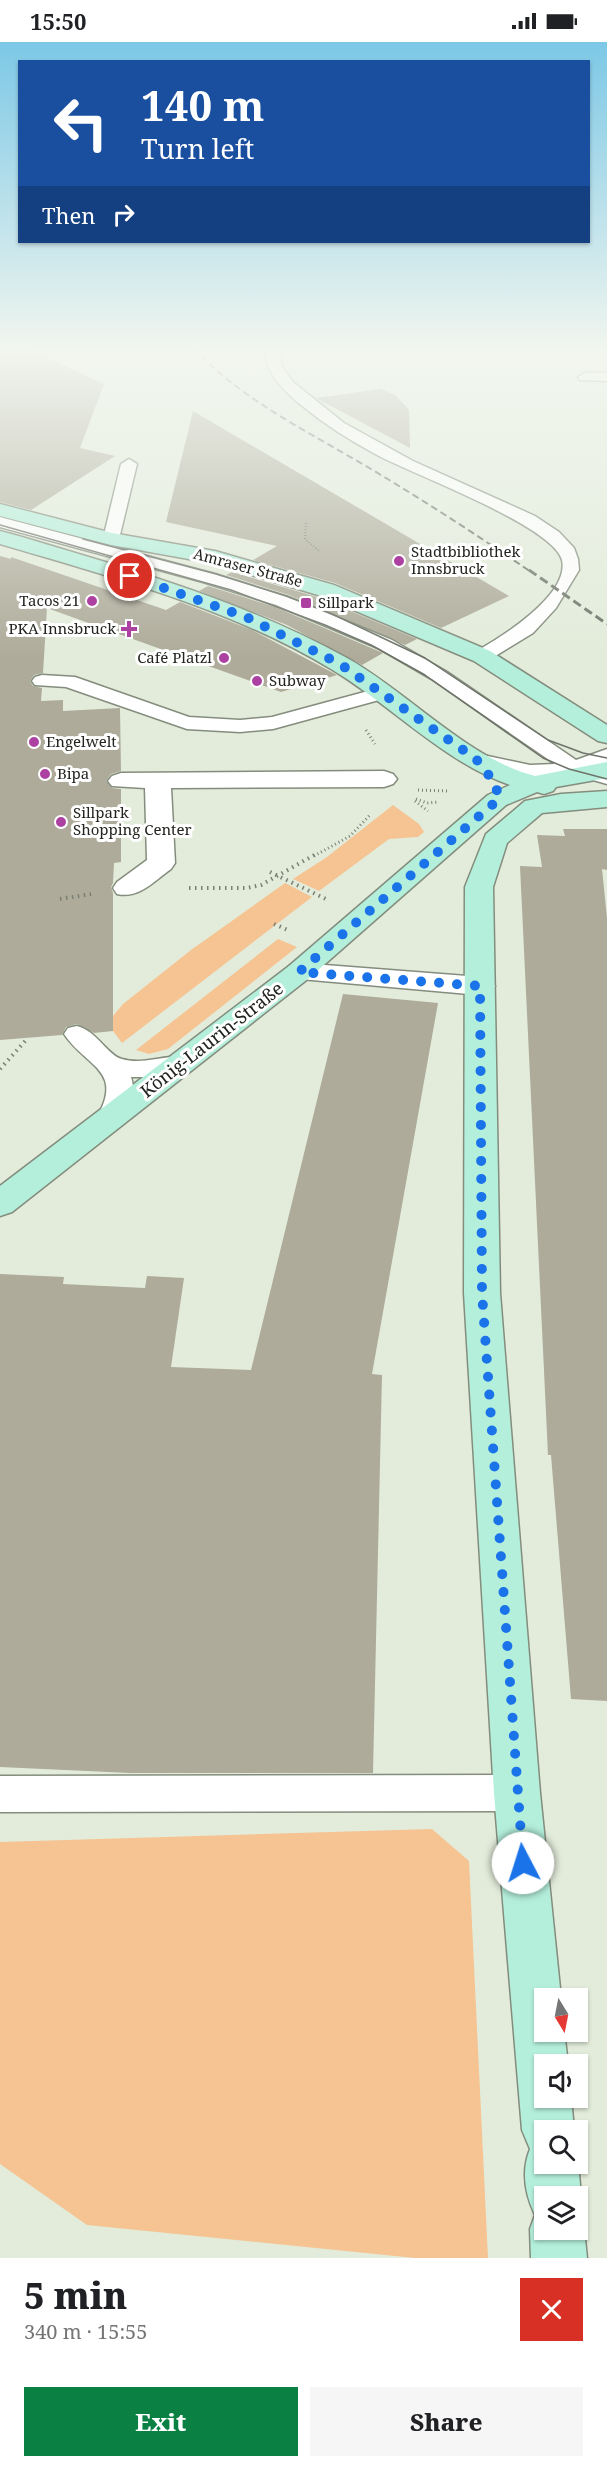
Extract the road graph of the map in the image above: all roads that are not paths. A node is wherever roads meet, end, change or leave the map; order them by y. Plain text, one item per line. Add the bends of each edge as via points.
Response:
1 (385, 451) edge
2 (129, 464) dead end
3 (0, 510) edge
4 (0, 522) edge
5 (0, 537) edge
6 (111, 539) junction
7 (138, 542) junction
8 (159, 564) junction
9 (168, 589) junction
10 (482, 656) junction
11 (42, 681) dead end
12 (383, 693) junction
13 (607, 736) edge
14 (607, 755) edge
15 (476, 759) junction
16 (594, 772) edge
17 (384, 779) dead end
18 (121, 782) dead end
19 (158, 782) junction
20 (534, 796) junction
21 (499, 799) junction
22 (607, 799) edge
23 (127, 888) road end
24 (299, 972) junction
25 (480, 986) junction
26 (77, 1034) dead end
27 (183, 1064) junction
28 (110, 1065) junction
29 (109, 1119) junction
30 (0, 1204) edge
31 (517, 1793) junction
32 (0, 1794) edge
33 (547, 2120) edge
34 (558, 2240) edge
35 (559, 2258) edge

1 - 10 lane via 544,528 569,555 572,567 568,579 532,624
2 - 6 lane
3 - 6 street, Amraser Straße
4 - 8 lane
5 - 9 street
6 - 7 street, Amraser Straße
7 - 8 lane
7 - 10 street, Amraser Straße via 236,562 326,590
8 - 9 lane
8 - 16 lane via 282,601 385,644
9 - 12 street via 273,630 340,664
10 - 13 street, Amraser Straße
11 - 12 lane via 68,681 156,712 188,732 273,723
12 - 15 street
14 - 16 lane
15 - 16 lane via 527,771
15 - 20 street
15 - 21 street via 495,783
16 - 20 street
17 - 19 street
18 - 19 street
19 - 23 street via 161,863
20 - 21 street, König-Laurin-Straße
20 - 22 street via 561,802
20 - 25 street via 495,840 479,887
21 - 24 street, König-Laurin-Straße
24 - 25 street
24 - 27 street, König-Laurin-Straße
25 - 31 street via 482,1293
26 - 28 lane
27 - 28 lane via 135,1071
27 - 29 street, König-Laurin-Straße
28 - 29 lane via 120,1083 119,1101
29 - 30 street, König-Laurin-Straße
31 - 32 lane
31 - 33 street
34 - 35 street

